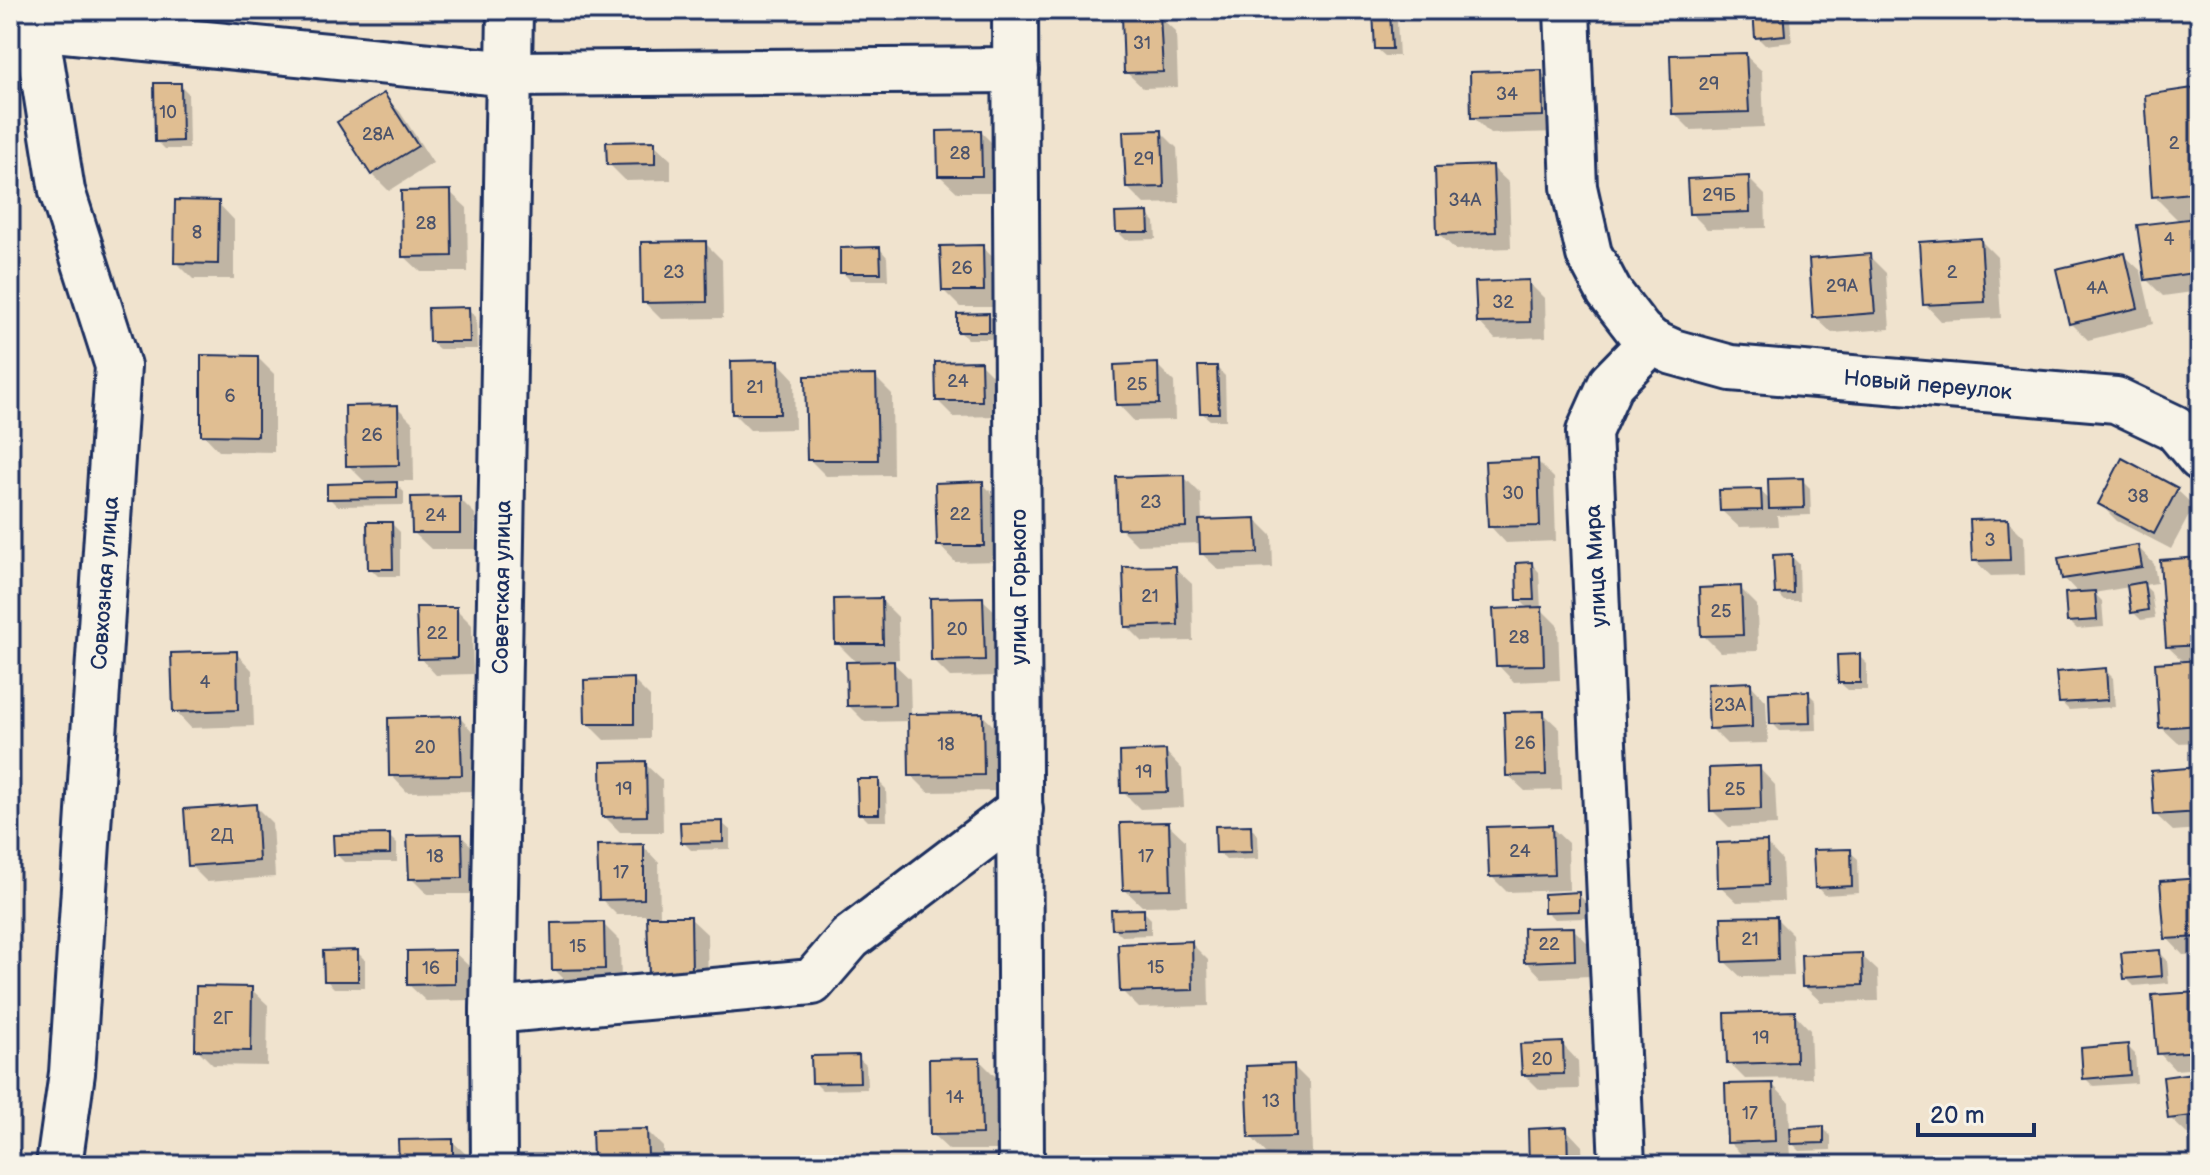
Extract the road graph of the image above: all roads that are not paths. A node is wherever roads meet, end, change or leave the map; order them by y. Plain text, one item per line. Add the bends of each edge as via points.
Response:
1 (510, 10) edge
2 (1015, 10) edge
3 (1567, 10) edge
4 (34, 18) edge
5 (1016, 70) junction
6 (511, 74) junction
7 (1645, 336) junction
8 (2192, 434) edge
9 (1020, 809) junction
10 (493, 1011) junction
11 (59, 1165) edge
12 (494, 1165) edge
13 (1021, 1165) edge
14 (1622, 1165) edge

1 - 6 street, Советская улица
2 - 5 street, улица Горького
3 - 7 street via 1574,187 1589,254 1609,292
4 - 6 street
4 - 11 street, Совхозная улица via 62,191 118,366 72,1073
5 - 6 street
5 - 9 street, улица Горького
6 - 10 street, Советская улица
7 - 8 street, Новый переулок via 1673,352 1731,368 2116,400
7 - 14 street, улица Мира via 1611,383 1589,432
9 - 10 street via 850,938 812,982
9 - 13 street, улица Горького
10 - 12 street, Советская улица

